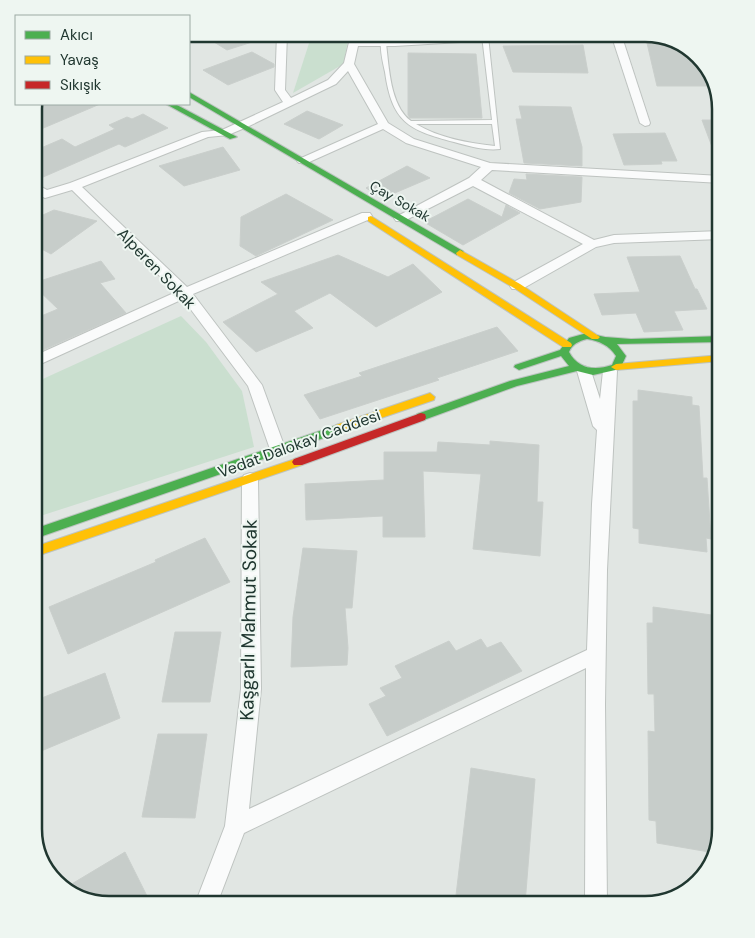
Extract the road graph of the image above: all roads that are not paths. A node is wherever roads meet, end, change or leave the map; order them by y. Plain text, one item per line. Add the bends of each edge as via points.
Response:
1 (282, 42) edge
2 (354, 42) edge
3 (379, 42) edge
4 (382, 43) junction
5 (389, 43) edge
6 (486, 43) edge
7 (619, 43) edge
8 (349, 64) junction
9 (332, 82) junction
10 (360, 82) junction
11 (190, 95) edge
12 (289, 102) junction
13 (172, 105) edge
14 (410, 122) junction
15 (495, 122) junction
16 (645, 123) dead end
17 (243, 125) junction
18 (384, 125) junction
19 (224, 132) junction
20 (241, 142) dead end
21 (303, 161) junction
22 (489, 166) junction
23 (712, 178) edge
24 (473, 181) junction
25 (74, 186) junction
26 (43, 193) edge
27 (350, 206) dead end
28 (366, 216) junction
29 (400, 218) junction
30 (712, 235) edge
31 (592, 244) junction
32 (517, 286) junction
33 (185, 293) junction
34 (601, 339) junction
35 (712, 339) edge
36 (566, 348) junction
37 (43, 358) edge
38 (712, 359) edge
39 (580, 369) junction
40 (613, 369) junction
41 (509, 370) dead end
42 (444, 392) dead end
43 (604, 433) junction
44 (277, 448) junction
45 (250, 479) junction
46 (42, 531) edge
47 (42, 549) edge
48 (595, 655) junction
49 (236, 826) junction
50 (209, 896) edge
51 (596, 896) edge

1 - 12 street via 280,90
2 - 8 street
3 - 4 street
4 - 5 street
4 - 14 lane via 390,86 399,112
6 - 15 lane
7 - 16 street
8 - 9 street
8 - 10 street
9 - 10 street
9 - 12 street
10 - 18 street
11 - 17 main road, Çay Sokak
12 - 17 street
13 - 19 main road
14 - 15 lane
14 - 15 lane via 450,140 498,148
17 - 19 street
17 - 21 main road, Çay Sokak
18 - 21 street
18 - 22 street via 410,141
19 - 20 main road
19 - 25 street via 206,134
21 - 29 main road, Çay Sokak
22 - 23 street
22 - 24 street
24 - 29 street
24 - 31 street
25 - 26 street
25 - 33 street, Alperen Sokak
27 - 28 main road, Çay Sokak
28 - 33 street
28 - 36 main road, Çay Sokak
29 - 32 main road, Çay Sokak
30 - 31 street via 614,239
31 - 32 street
32 - 34 main road, Çay Sokak
33 - 37 street
33 - 44 street, Alperen Sokak via 255,385
34 - 35 main road via 631,342
34 - 36 main road via 578,338
34 - 40 main road via 619,350 620,362
36 - 39 main road via 570,363
36 - 41 main road
38 - 40 main road
39 - 40 main road via 602,373
39 - 43 street
39 - 45 main road, Vedat Dalokay Caddesi via 514,383
40 - 43 street
42 - 44 main road, Vedat Dalokay Caddesi
43 - 48 street
44 - 46 main road, Vedat Dalokay Caddesi via 175,487
45 - 47 main road, Vedat Dalokay Caddesi
45 - 49 street, Kaşgarlı Mahmut Sokak via 251,689
48 - 49 street
48 - 51 street
49 - 50 street, Kaşgarlı Mahmut Sokak

